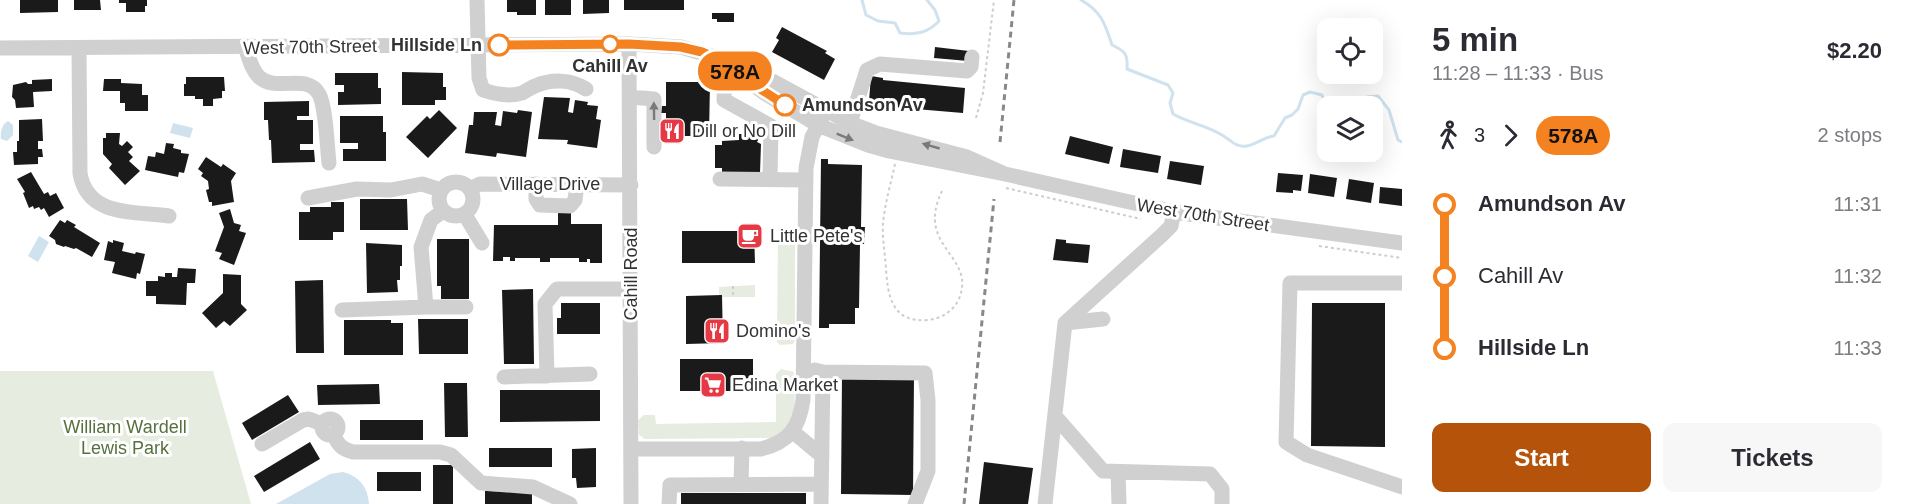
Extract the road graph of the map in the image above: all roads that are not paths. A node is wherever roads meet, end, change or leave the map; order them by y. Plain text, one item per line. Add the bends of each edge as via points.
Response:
1 (477, 0) edge
2 (629, 44) junction
3 (478, 45) junction
4 (0, 48) edge
5 (79, 48) junction
6 (245, 48) junction
7 (972, 57) dead end
8 (725, 62) junction
9 (586, 89) dead end
10 (630, 97) junction
11 (826, 110) junction
12 (850, 123) junction
13 (818, 125) junction
14 (654, 147) dead end
15 (329, 163) dead end
16 (1005, 174) junction
17 (720, 178) dead end
18 (770, 179) junction
19 (806, 180) junction
20 (536, 184) junction
21 (577, 184) junction
22 (631, 185) junction
23 (470, 189) junction
24 (441, 190) junction
25 (308, 198) dead end
26 (444, 211) junction
27 (1174, 212) junction
28 (465, 215) junction
29 (169, 216) dead end
30 (482, 243) dead end
31 (1402, 243) edge
32 (1402, 283) edge
33 (631, 289) junction
34 (426, 307) junction
35 (466, 308) dead end
36 (342, 310) dead end
37 (1103, 319) dead end
38 (1065, 323) junction
39 (803, 368) junction
40 (824, 372) junction
41 (590, 374) dead end
42 (547, 376) junction
43 (504, 377) dead end
44 (1055, 416) junction
45 (792, 431) junction
46 (262, 444) dead end
47 (742, 448) junction
48 (631, 449) junction
49 (822, 456) junction
50 (1118, 472) junction
51 (741, 484) junction
52 (822, 484) junction
53 (1402, 487) edge
54 (570, 504) edge
55 (631, 504) edge
56 (669, 504) edge
57 (821, 504) edge
58 (915, 504) edge
59 (1045, 504) edge
60 (1119, 504) edge
61 (1222, 504) edge

1 - 3 street
2 - 3 street, West 70th Street
2 - 8 street, West 70th Street via 681,47
2 - 10 street, Cahill Road
3 - 6 street, West 70th Street
3 - 9 street via 483,90 515,94 557,80
4 - 5 street, West 70th Street
5 - 6 street, West 70th Street
5 - 29 street via 82,185 88,196 109,208
6 - 15 street via 252,66 267,82 306,83 314,87 322,103
7 - 12 street via 967,71 880,64 867,70
8 - 11 street, West 70th Street via 745,66
8 - 13 street, West 70th Street via 766,94
8 - 18 street via 724,100 771,126
14 -> 10 street via 654,99
10 - 22 street, Cahill Road
11 - 12 street, West 70th Street
11 - 13 street
16 -> 12 street, West 70th Street via 968,157
13 -> 16 street, West 70th Street via 889,151
13 - 19 street via 808,153
16 - 27 street, West 70th Street
17 - 18 street
18 - 19 street
19 - 39 street
20 - 21 street, Village Drive
20 - 21 street via 540,205 552,206 570,206 575,201
20 - 23 street, Village Drive via 480,184
21 - 22 street, Village Drive
22 - 33 street, Cahill Road
23 - 24 street via 457,182
23 - 28 street via 474,199
24 - 25 street via 422,184
24 - 26 street via 439,201
26 - 28 street via 453,216
26 - 34 street via 431,219 421,247
27 - 31 street, West 70th Street
27 - 38 street via 1171,226
28 - 30 street
32 - 53 street via 1290,283 1286,442 1307,455
33 - 42 street via 557,289 545,304
33 - 48 street, Cahill Road
34 - 35 street
34 - 36 street
37 - 38 street
38 - 44 street
39 - 40 street
39 - 45 street via 801,414
40 - 49 street
40 - 58 street via 925,373 928,471
41 - 42 street
42 - 43 street
44 - 50 street via 1103,471
44 - 59 street
45 - 47 street via 775,446
45 - 49 street
46 - 54 street via 303,420 309,418 322,424 334,420 338,424 334,435 344,450 440,452 451,455 481,483 533,487
47 - 48 street
47 - 51 street
48 - 55 street, Cahill Road
49 - 52 street
50 - 60 street
50 - 61 street via 1209,474 1222,489
51 - 52 street
51 - 56 street via 670,485
52 - 57 street

